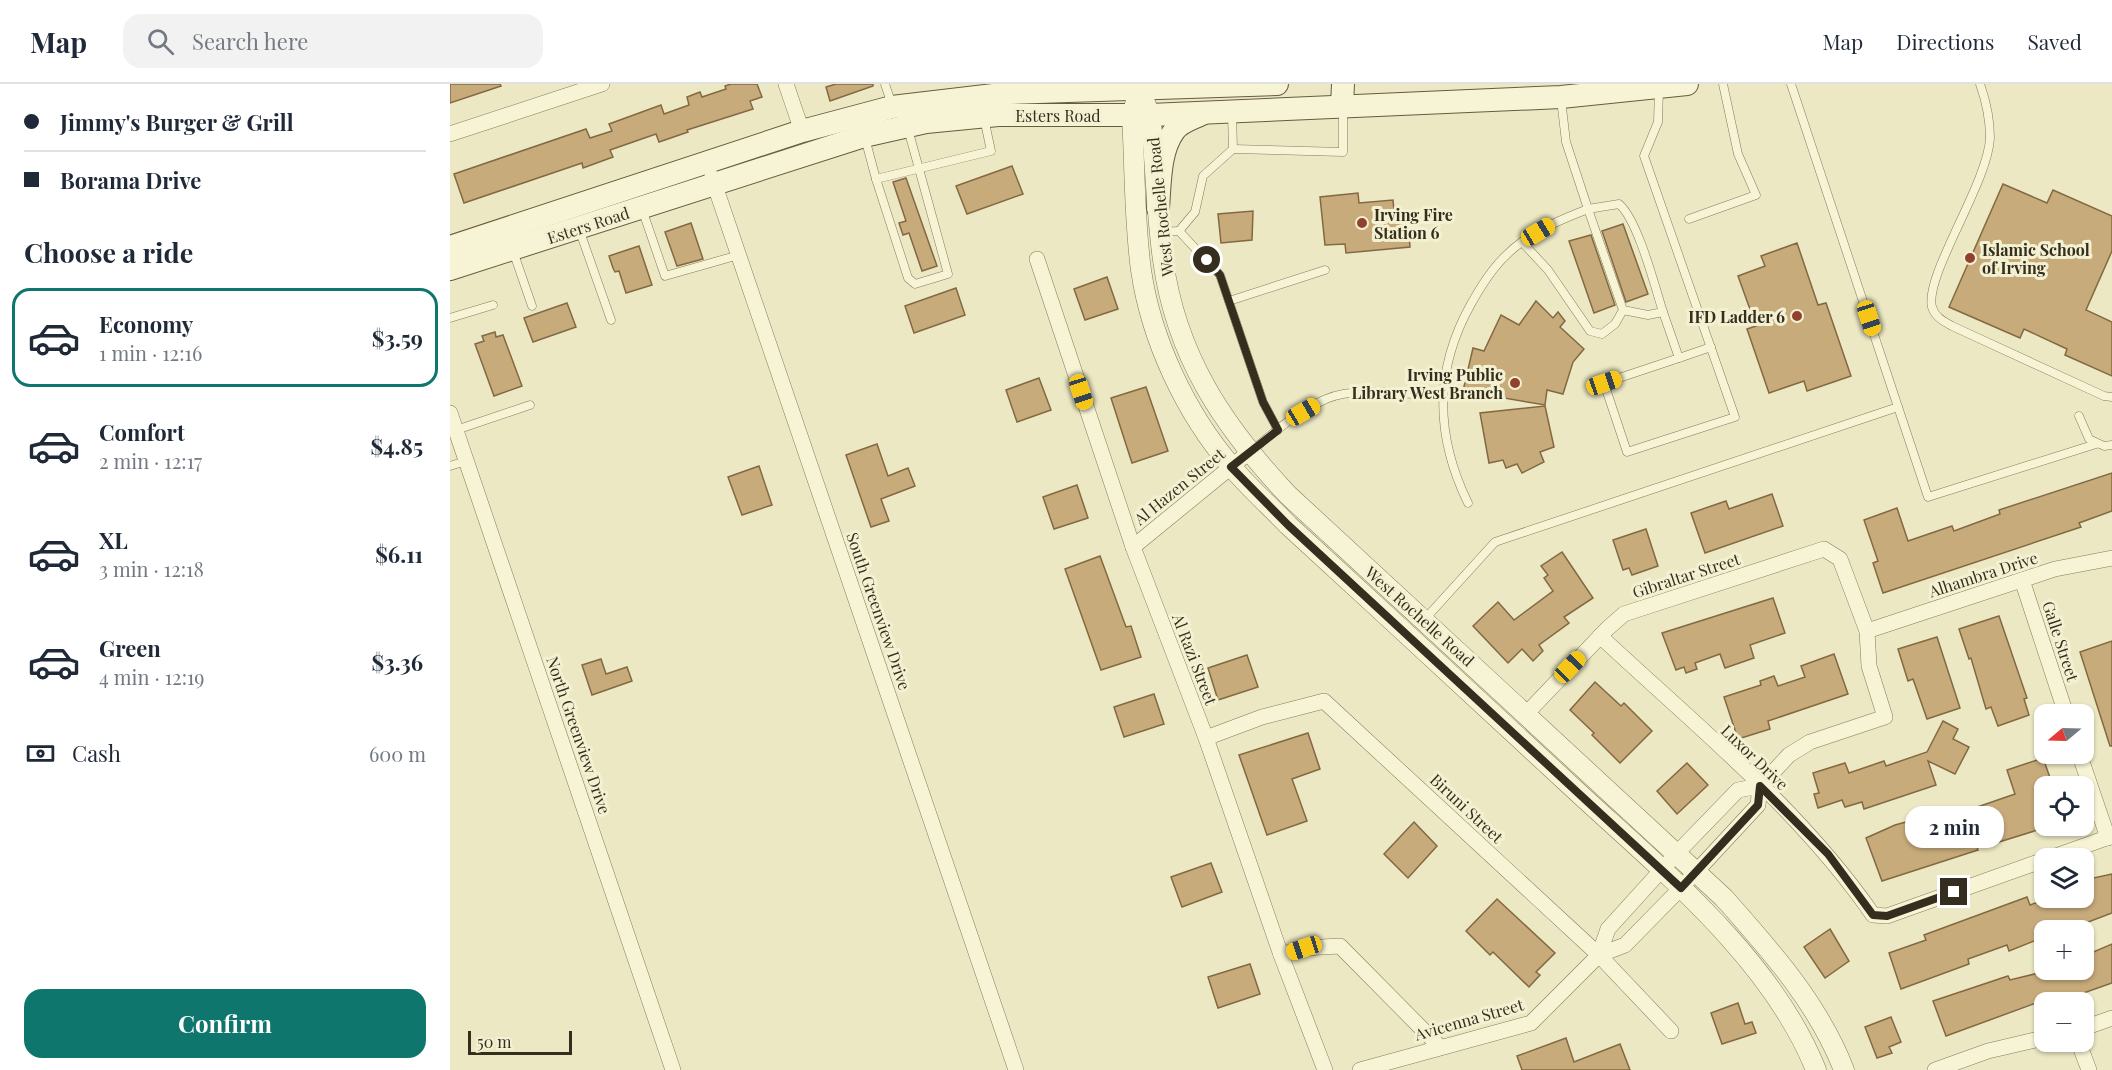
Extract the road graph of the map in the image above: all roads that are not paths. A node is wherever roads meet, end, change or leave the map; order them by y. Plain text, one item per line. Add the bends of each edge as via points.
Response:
1 (602, 84) edge
2 (786, 84) edge
3 (885, 84) edge
4 (1277, 84) edge
5 (1723, 84) edge
6 (1791, 84) edge
7 (1980, 84) edge
8 (1139, 86) edge
9 (1672, 86) edge
10 (1343, 95) edge
11 (1561, 96) junction
12 (892, 106) junction
13 (1232, 111) junction
14 (1207, 112) junction
15 (1141, 115) junction
16 (984, 116) junction
17 (907, 126) junction
18 (802, 131) junction
19 (450, 134) edge
20 (864, 136) junction
21 (1233, 149) junction
22 (708, 163) junction
23 (918, 168) junction
24 (876, 179) junction
25 (715, 184) junction
26 (642, 208) junction
27 (1158, 208) junction
28 (1588, 209) junction
29 (1689, 219) dead end
30 (579, 228) junction
31 (1170, 231) junction
32 (1522, 242) junction
33 (512, 249) junction
34 (739, 255) junction
35 (452, 259) edge
36 (1036, 259) dead end
37 (1324, 270) dead end
38 (1229, 301) junction
39 (494, 305) dead end
40 (532, 306) dead end
41 (1623, 310) junction
42 (1663, 312) junction
43 (450, 318) edge
44 (611, 320) dead end
45 (1711, 347) junction
46 (1679, 358) junction
47 (1441, 396) junction
48 (2112, 397) edge
49 (530, 405) dead end
50 (1898, 407) junction
51 (450, 413) edge
52 (2079, 416) dead end
53 (456, 430) junction
54 (1278, 430) junction
55 (2096, 444) junction
56 (2112, 445) edge
57 (1248, 453) junction
58 (466, 461) junction
59 (450, 466) edge
60 (1231, 467) junction
61 (1468, 503) dead end
62 (1133, 547) junction
63 (2112, 558) edge
64 (2022, 580) junction
65 (1424, 620) junction
66 (1868, 631) junction
67 (1600, 636) junction
68 (2063, 704) edge
69 (1526, 714) junction
70 (1206, 738) junction
71 (2083, 764) edge
72 (1760, 786) junction
73 (2110, 837) edge
74 (2079, 848) edge
75 (1676, 854) junction
76 (2034, 864) edge
77 (1661, 870) junction
78 (1695, 872) junction
79 (1681, 888) junction
80 (1281, 955) junction
81 (1599, 955) junction
82 (2112, 1018) edge
83 (2094, 1024) edge
84 (1671, 1031) dead end
85 (2034, 1040) edge
86 (1439, 1046) junction
87 (2082, 1052) edge
88 (673, 1070) edge
89 (1016, 1070) edge
90 (1325, 1070) edge
91 (1360, 1070) edge
92 (1816, 1070) edge
93 (1844, 1070) edge
94 (1935, 1070) edge
95 (2089, 1070) edge

1 - 19 street
2 - 18 street
3 - 12 lane
4 - 8 main road, Esters Road
5 - 29 lane via 1738,154 1756,195
6 - 50 lane
7 - 48 lane via 1986,100 1990,140 1978,182 1936,278 1931,299 1933,310 1952,326
8 - 12 main road, Esters Road via 1010,93
8 - 15 street, West Rochelle Road
9 - 11 main road, Esters Road
9 - 45 lane via 1644,156
10 - 11 main road, Esters Road
10 - 13 main road, Esters Road
10 - 21 lane via 1343,152
11 - 28 lane via 1566,142
12 - 18 main road, Esters Road
13 - 14 main road, Esters Road
13 - 21 lane
14 - 15 main road, Esters Road
14 - 27 main road via 1174,131 1161,172
15 - 16 main road, Esters Road
15 - 27 street, West Rochelle Road
15 - 60 street, West Rochelle Road via 1136,215 1147,299 1181,390
16 - 17 main road, Esters Road
16 - 23 lane via 991,151
17 - 20 main road, Esters Road
17 - 23 lane
18 - 22 main road, Esters Road
20 - 24 lane
20 - 25 main road, Esters Road
21 - 31 lane via 1203,176 1195,212
22 - 25 street, South Greenview Drive
22 - 35 main road, Esters Road
23 - 24 lane
23 - 24 lane via 948,274 915,284 908,278
25 - 26 main road, Esters Road
25 - 34 street, South Greenview Drive
26 - 30 main road, Esters Road
26 - 34 lane via 664,276
27 - 31 street, West Rochelle Road
28 - 32 lane
28 - 41 lane
28 - 42 lane via 1609,204 1622,206 1641,246
30 - 33 main road, Esters Road
30 - 44 lane
31 - 38 lane via 1220,275
31 - 57 street, West Rochelle Road via 1163,260 1181,338 1215,407
32 - 41 lane via 1548,270 1590,331 1596,335 1606,332
32 - 47 lane via 1493,267 1458,325
33 - 35 main road, Esters Road
33 - 40 lane
34 - 89 street, South Greenview Drive
36 - 62 street, Al Razi Street
37 - 38 lane
38 - 54 lane via 1263,402
39 - 43 lane
41 - 42 lane via 1648,315
42 - 46 lane
45 - 46 lane
45 - 46 lane via 1735,417 1627,452 1604,383
47 - 54 lane via 1354,392 1327,398
47 - 61 lane via 1451,461
49 - 53 lane
50 - 55 lane via 1928,497
50 - 65 lane via 1495,542
51 - 53 street, North Greenview Drive
52 - 55 lane via 2084,433
53 - 58 street, North Greenview Drive
54 - 57 lane
55 - 56 lane
57 - 60 street, Al Hazen Street
57 - 65 street, West Rochelle Road via 1291,498
58 - 59 lane
58 - 88 street, North Greenview Drive
60 - 62 street, Al Hazen Street
60 - 77 street, West Rochelle Road via 1288,525
62 - 70 street, Al Razi Street
63 - 64 street, Alhambra Drive
64 - 66 street, Alhambra Drive
64 - 68 street, Galle Street
65 - 69 street, West Rochelle Road
66 - 67 street, Gibraltar Street via 1840,559 1824,549 1624,614
66 - 72 street via 1869,666 1885,717 1810,742 1789,756
67 - 69 street, Gibraltar Street
67 - 72 street, Luxor Drive
69 - 75 street, West Rochelle Road
70 - 80 street, Al Razi Street
70 - 81 street, Biruni Street via 1262,717 1324,701
71 - 73 street
72 - 75 street, Avicenna Street via 1738,790
72 - 76 street, Luxor Drive via 1828,854 1873,915 1887,916
72 - 78 street, Avicenna Street via 1758,805
73 - 74 street
75 - 77 street, Avicenna Street
75 - 78 street, West Rochelle Road
77 - 79 street, West Rochelle Road
77 - 81 street, Avicenna Street via 1608,929
78 - 79 street, Avicenna Street
78 - 93 street, West Rochelle Road via 1724,898 1775,956 1815,1011
79 - 81 street, Avicenna Street via 1625,945
79 - 92 street, West Rochelle Road via 1779,1002
80 - 86 street via 1304,948 1340,946
80 - 90 street, Al Razi Street
81 - 84 street, Biruni Street
81 - 86 street, Avicenna Street via 1531,1023
82 - 83 street
85 - 94 street
86 - 91 street, Avicenna Street
87 - 95 street

